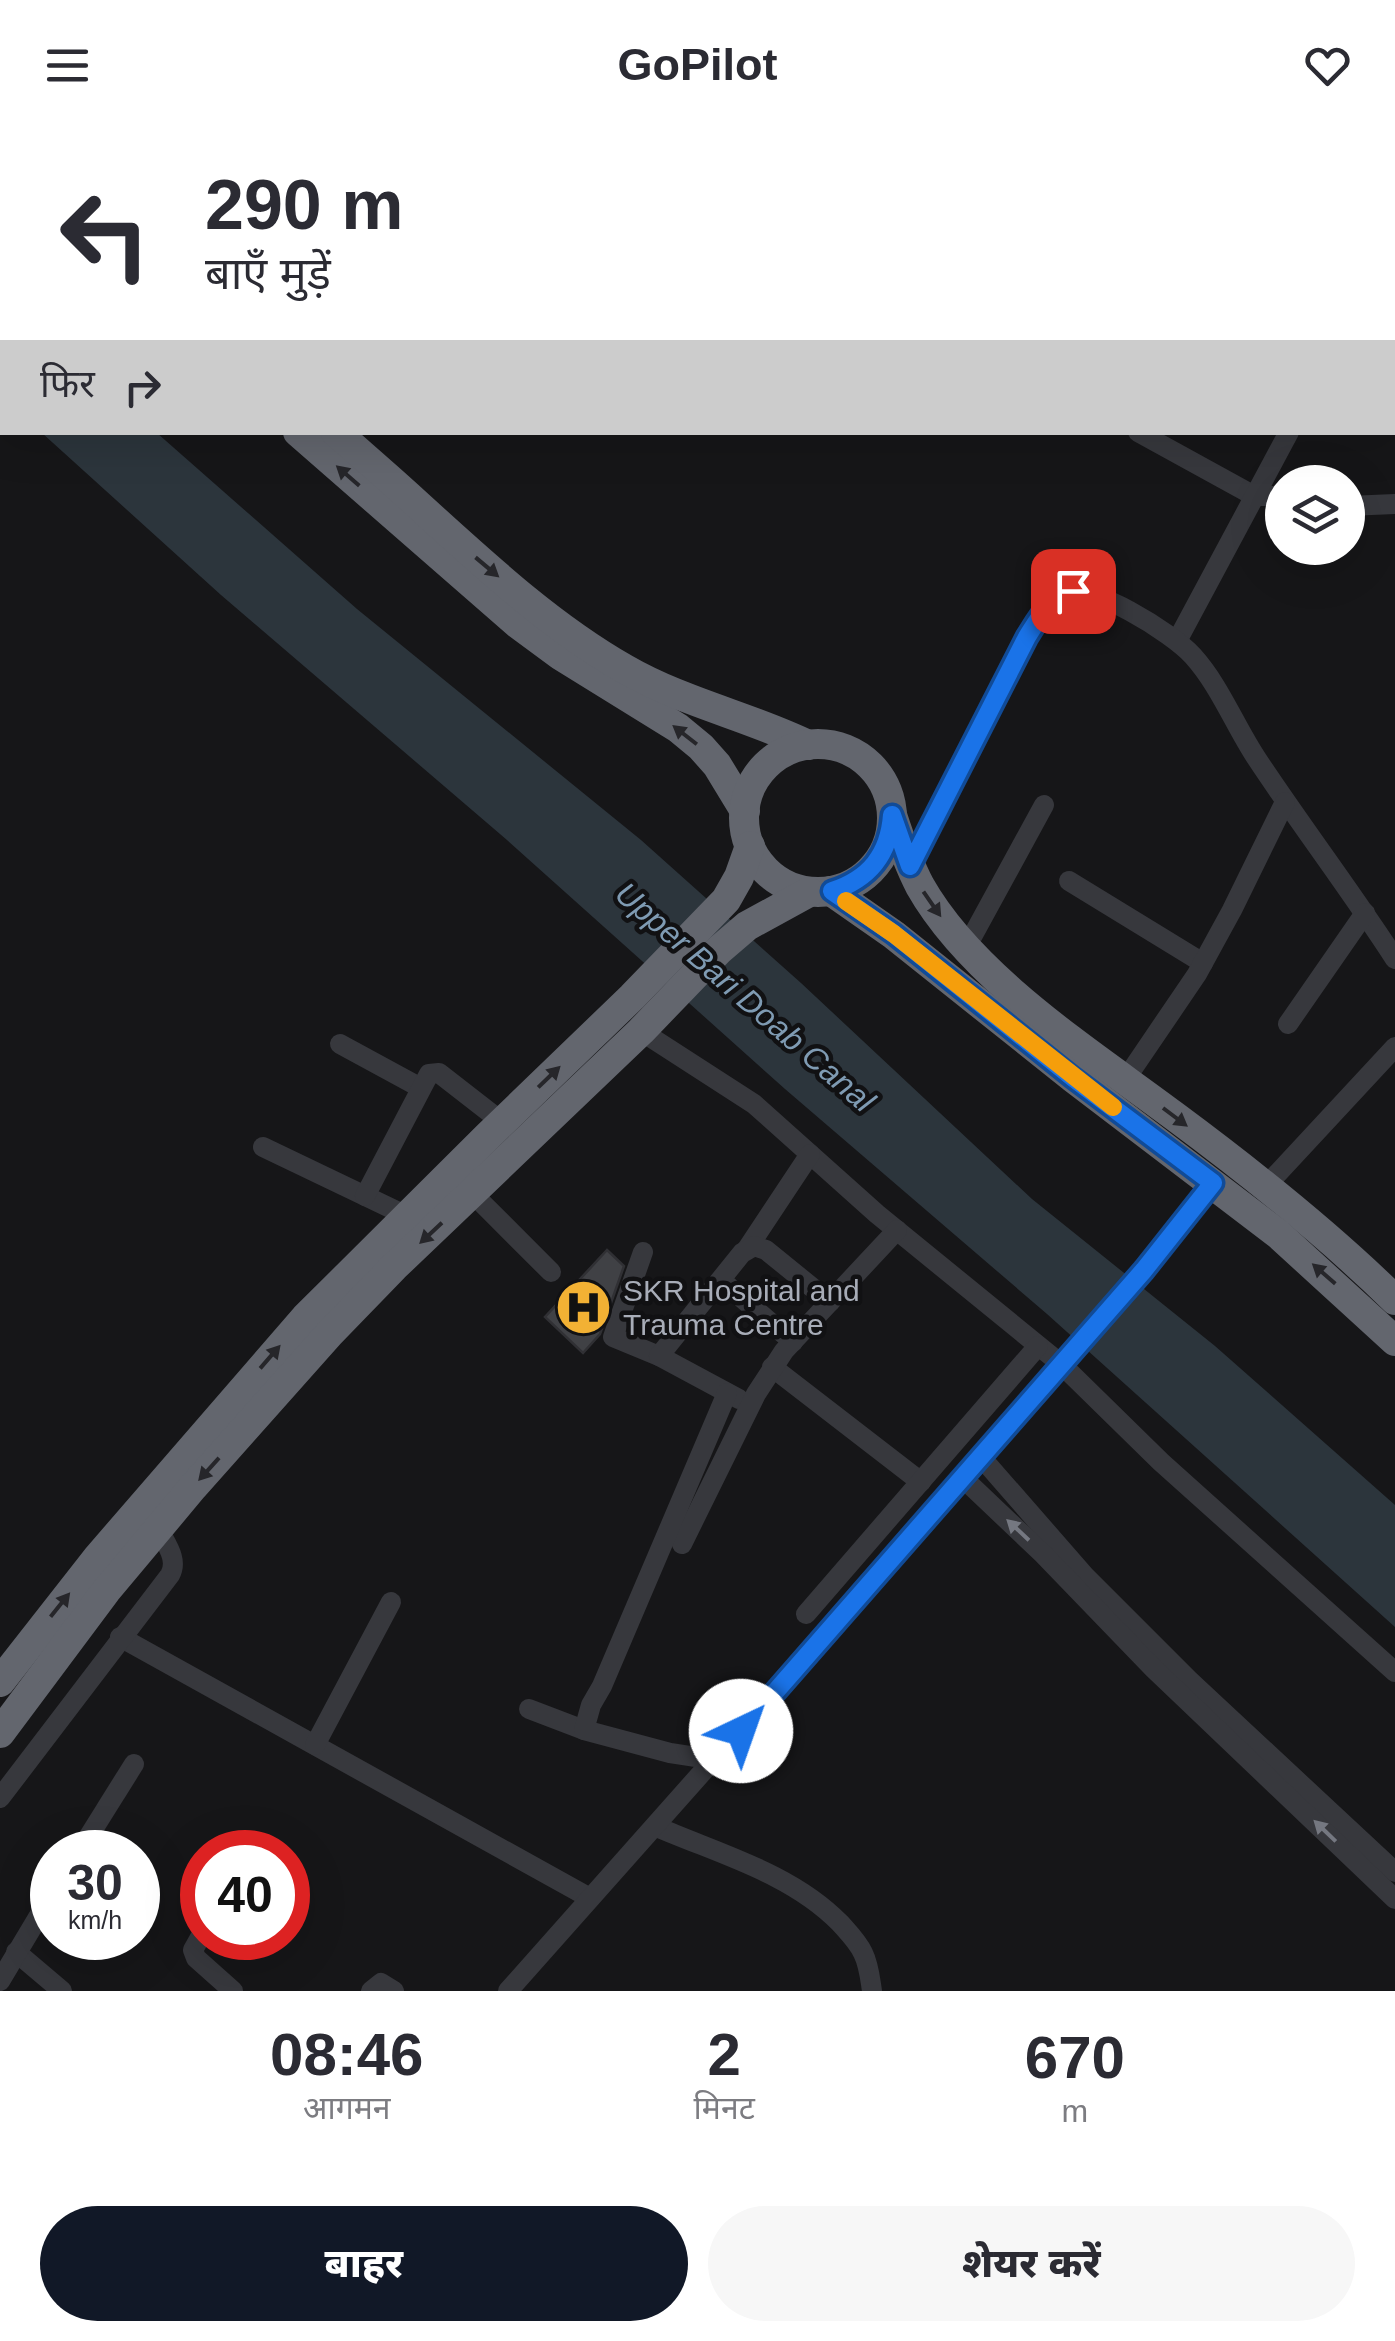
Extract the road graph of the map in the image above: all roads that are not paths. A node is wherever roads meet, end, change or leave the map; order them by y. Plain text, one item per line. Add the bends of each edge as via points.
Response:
1 (301, 435) edge
2 (339, 435) edge
3 (1144, 435) edge
4 (1282, 435) edge
5 (1255, 495) junction
6 (1265, 495) edge
7 (1395, 504) edge
8 (1365, 505) edge
9 (1177, 641) junction
10 (808, 744) junction
11 (1285, 802) junction
12 (1044, 805) dead end
13 (745, 810) junction
14 (892, 815) junction
15 (750, 846) junction
16 (910, 866) junction
17 (1070, 881) dead end
18 (821, 891) junction
19 (1365, 913) junction
20 (966, 946) junction
21 (1395, 959) edge
22 (1203, 963) junction
23 (642, 1016) junction
24 (1288, 1024) dead end
25 (340, 1044) dead end
26 (1395, 1047) edge
27 (1125, 1080) junction
28 (421, 1088) junction
29 (502, 1122) junction
30 (263, 1148) dead end
31 (810, 1154) junction
32 (1213, 1183) junction
33 (1266, 1186) junction
34 (473, 1194) junction
35 (365, 1196) junction
36 (407, 1216) junction
37 (897, 1230) junction
38 (747, 1248) junction
39 (642, 1252) dead end
40 (552, 1272) dead end
41 (720, 1280) junction
42 (1395, 1300) edge
43 (830, 1302) junction
44 (1395, 1341) edge
45 (793, 1342) junction
46 (1038, 1346) junction
47 (659, 1356) junction
48 (1067, 1356) junction
49 (772, 1368) junction
50 (727, 1393) junction
51 (751, 1406) junction
52 (982, 1457) junction
53 (963, 1478) junction
54 (921, 1482) junction
55 (158, 1528) junction
56 (682, 1544) dead end
57 (391, 1602) dead end
58 (806, 1614) dead end
59 (1133, 1635) junction
60 (120, 1638) junction
61 (1395, 1672) edge
62 (0, 1682) edge
63 (529, 1708) dead end
64 (584, 1730) junction
65 (0, 1733) edge
66 (315, 1745) junction
67 (1253, 1751) junction
68 (716, 1760) junction
69 (134, 1764) dead end
70 (0, 1798) edge
71 (656, 1826) junction
72 (92, 1830) edge
73 (1395, 1872) edge
74 (590, 1898) junction
75 (1395, 1899) edge
76 (30, 1929) edge
77 (16, 1952) junction
78 (198, 1960) edge
79 (0, 1982) edge
80 (62, 1991) edge
81 (234, 1991) edge
82 (372, 1991) edge
83 (394, 1991) edge
84 (508, 1991) edge
85 (872, 1991) edge

13 -> 1 highway via 701,747 518,624
2 -> 10 highway via 494,572 604,656 692,700
3 - 5 street
4 - 5 street
5 - 6 street
5 - 9 street
7 - 8 street
9 - 11 street via 1207,673
9 - 16 street via 1082,592 1057,597 1027,637
10 - 13 highway via 765,767
10 - 14 highway via 829,744 866,761 880,776
11 - 19 street
11 - 22 street
12 - 20 street
13 - 15 highway
14 - 16 highway
14 - 18 highway via 885,850 864,877
15 - 18 highway via 774,877 790,887
15 - 23 highway via 726,900
16 -> 20 highway
17 - 22 street
18 - 23 highway via 747,926
18 - 32 highway via 894,934
19 - 21 street
19 - 24 street
20 - 27 highway via 1065,1036
22 - 27 street
29 -> 23 highway
23 - 31 street
23 - 34 highway
25 - 28 street
26 - 33 street
27 -> 33 highway
28 - 29 street via 429,1074 439,1073
28 - 35 street
29 - 36 highway
30 - 35 street
31 - 37 street
31 - 38 street
44 -> 32 highway
32 - 48 street
33 - 42 highway
34 - 40 street
34 -> 55 highway via 330,1333
35 - 36 street
62 -> 36 highway via 98,1556 274,1353
37 - 43 street
37 - 46 street
38 - 41 street
38 - 43 street via 766,1250
39 - 47 street via 614,1337
41 - 45 street
41 - 47 street
43 - 45 street
45 - 49 street
46 - 48 street
46 - 54 street
47 - 50 street
48 - 52 street
48 - 61 street via 1161,1462
49 - 51 street
49 - 54 street
50 - 51 street
50 - 64 street
51 - 56 street
52 - 53 street
52 - 59 street
59 -> 53 street
53 - 68 street
54 - 58 street
55 - 60 street via 174,1567
55 - 65 highway
57 - 66 street
59 - 67 street
60 - 66 street
60 - 70 street
63 - 64 street
64 - 68 street
66 - 74 street
67 - 73 street
75 -> 67 street
68 - 71 street
69 - 72 street
71 - 74 street
71 - 85 street via 806,1895 863,1952
74 - 84 street
76 - 77 street
77 - 79 street
77 - 80 street
78 - 81 street
82 - 83 street via 381,1983

